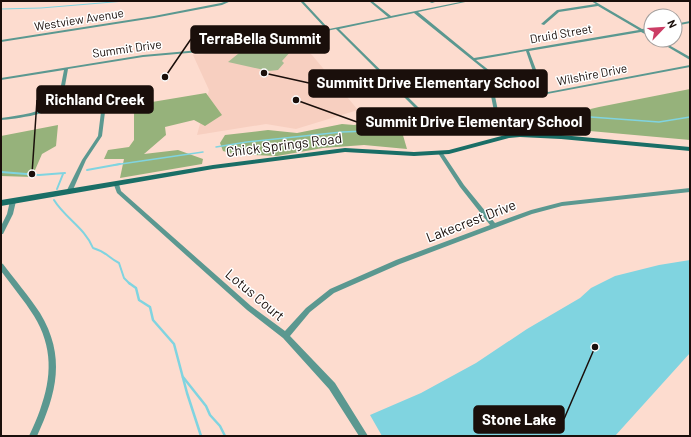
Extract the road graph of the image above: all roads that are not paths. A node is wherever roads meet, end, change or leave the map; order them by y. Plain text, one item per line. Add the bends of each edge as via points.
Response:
1 (230, 1) edge
2 (301, 1) edge
3 (370, 1) edge
4 (428, 1) edge
5 (437, 1) edge
6 (468, 1) edge
7 (592, 1) edge
8 (624, 1) edge
9 (660, 1) edge
10 (432, 2) junction
11 (598, 5) junction
12 (441, 7) junction
13 (415, 12) junction
14 (390, 17) junction
15 (543, 24) dead end
16 (337, 28) junction
17 (328, 30) junction
18 (642, 30) joint
19 (1, 41) edge
20 (672, 48) edge
21 (527, 50) junction
22 (690, 58) edge
23 (474, 59) junction
24 (690, 66) edge
25 (66, 68) junction
26 (1, 78) edge
27 (62, 98) junction
28 (418, 109) dead end
29 (1, 119) edge
30 (509, 136) junction
31 (690, 149) edge
32 (440, 153) junction
33 (117, 185) junction
34 (690, 190) edge
35 (69, 192) junction
36 (13, 201) junction
37 (1, 203) edge
38 (494, 226) junction
39 (1, 232) edge
40 (1, 266) edge
41 (285, 336) junction
42 (33, 436) edge
43 (364, 436) edge

1 - 19 street, Westview Avenue via 154,17
2 - 17 street
3 - 14 street
4 - 10 street
5 - 10 street
5 - 12 street
6 - 12 street, Summit Drive
7 - 11 street
8 - 9 street
10 - 12 street
11 - 15 street via 558,11
11 - 18 street
12 - 13 street, Summit Drive
13 - 14 street, Summit Drive
13 - 23 street
14 - 16 street, Summit Drive
16 - 17 street, Summit Drive
16 - 28 street
17 - 25 street, Summit Drive via 245,47 143,56
18 - 21 street, Druid Street
20 - 22 street
21 - 23 street, Druid Street
21 - 24 street, Wilshire Drive via 541,89 547,93
23 - 30 street via 490,74 496,111
25 - 26 street, Summit Drive
25 - 27 street
27 - 29 street via 48,110
27 - 35 street via 91,97 99,102 103,112 100,136 84,160
30 - 31 street, Chick Springs Road via 561,137
30 - 32 street, Chick Springs Road via 465,149
32 - 33 street, Chick Springs Road via 345,150 213,167
32 - 38 street
33 - 35 street, Chick Springs Road
33 - 41 street, Lotus Court via 119,192 139,210
34 - 38 street, Lakecrest Drive via 562,204
35 - 36 street, Chick Springs Road
36 - 37 street, Chick Springs Road
36 - 39 street
38 - 41 street, Lakecrest Drive via 398,262 332,291 308,310
40 - 42 street via 35,314 50,344 50,388 46,406
41 - 43 street, Lotus Court via 332,386

